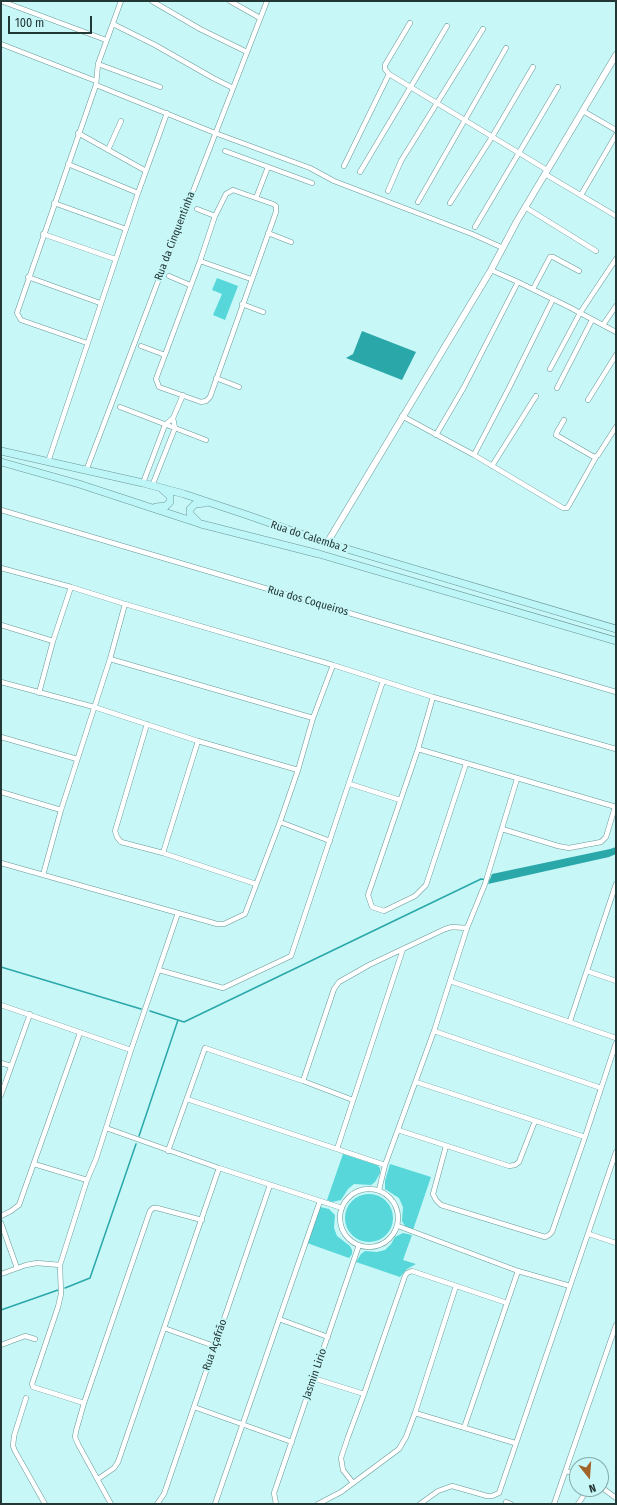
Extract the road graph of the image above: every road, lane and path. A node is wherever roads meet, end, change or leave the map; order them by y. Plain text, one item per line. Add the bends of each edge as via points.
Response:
1 (1, 1) edge
2 (152, 1) edge
3 (230, 1) edge
4 (267, 1) edge
5 (119, 2) edge
6 (260, 18) junction
7 (410, 23) dead end
8 (113, 24) junction
9 (447, 26) dead end
10 (482, 29) dead end
11 (106, 40) junction
12 (1, 44) edge
13 (506, 48) dead end
14 (247, 52) junction
15 (616, 55) edge
16 (98, 64) junction
17 (533, 67) dead end
18 (389, 74) junction
19 (96, 83) junction
20 (160, 87) dead end
21 (410, 87) junction
22 (558, 87) dead end
23 (233, 88) junction
24 (437, 103) junction
25 (583, 110) junction
26 (167, 114) junction
27 (464, 120) junction
28 (121, 121) dead end
29 (616, 130) edge
30 (78, 133) junction
31 (215, 133) junction
32 (616, 135) edge
33 (492, 137) junction
34 (108, 150) junction
35 (225, 151) dead end
36 (519, 153) junction
37 (68, 164) junction
38 (344, 166) dead end
39 (268, 167) junction
40 (146, 171) junction
41 (360, 172) dead end
42 (546, 172) junction
43 (312, 183) dead end
44 (388, 191) dead end
45 (138, 193) junction
46 (581, 194) junction
47 (256, 198) junction
48 (418, 202) dead end
49 (54, 203) junction
50 (450, 203) dead end
51 (525, 207) junction
52 (197, 209) dead end
53 (215, 216) junction
54 (616, 216) edge
55 (475, 227) dead end
56 (126, 229) junction
57 (268, 233) junction
58 (43, 234) junction
59 (291, 242) dead end
60 (503, 248) junction
61 (596, 251) dead end
62 (115, 259) junction
63 (616, 259) edge
64 (200, 261) junction
65 (491, 270) junction
66 (580, 271) dead end
67 (168, 276) dead end
68 (28, 277) junction
69 (251, 279) junction
70 (518, 282) junction
71 (190, 285) junction
72 (532, 289) junction
73 (553, 299) junction
74 (100, 303) junction
75 (242, 304) junction
76 (616, 306) edge
77 (263, 312) dead end
78 (580, 313) junction
79 (592, 320) junction
80 (603, 325) junction
81 (616, 332) edge
82 (87, 343) junction
83 (141, 346) dead end
84 (616, 355) edge
85 (165, 356) junction
86 (550, 368) dead end
87 (216, 378) junction
88 (239, 387) dead end
89 (557, 388) dead end
90 (183, 395) junction
91 (536, 396) dead end
92 (588, 400) dead end
93 (120, 407) dead end
94 (402, 416) junction
95 (174, 418) junction
96 (564, 420) dead end
97 (165, 425) junction
98 (616, 427) edge
99 (175, 428) junction
100 (436, 435) junction
101 (611, 435) junction
102 (616, 438) edge
103 (206, 440) dead end
104 (1, 451) edge
105 (474, 455) junction
106 (596, 457) junction
107 (1, 462) edge
108 (48, 462) junction
109 (492, 466) junction
110 (86, 471) junction
111 (143, 483) junction
112 (152, 486) junction
113 (160, 488) junction
114 (210, 503) junction
115 (152, 508) junction
116 (1, 510) edge
117 (201, 524) junction
118 (326, 543) junction
119 (1, 568) edge
120 (71, 587) junction
121 (124, 604) junction
122 (1, 625) edge
123 (616, 629) edge
124 (616, 641) edge
125 (53, 642) junction
126 (110, 659) junction
127 (333, 665) junction
128 (383, 681) junction
129 (1, 682) edge
130 (616, 692) edge
131 (39, 693) junction
132 (434, 697) junction
133 (94, 708) junction
134 (313, 718) junction
135 (147, 724) junction
136 (1, 737) edge
137 (198, 741) junction
138 (418, 749) junction
139 (616, 749) edge
140 (77, 759) junction
141 (466, 764) junction
142 (298, 770) junction
143 (518, 779) junction
144 (350, 784) junction
145 (1, 792) edge
146 (400, 800) junction
147 (615, 807) edge
148 (61, 810) junction
149 (280, 822) junction
150 (502, 829) junction
151 (330, 841) junction
152 (163, 853) junction
153 (1, 863) edge
154 (43, 875) junction
155 (256, 884) junction
156 (616, 884) edge
157 (178, 914) junction
158 (467, 928) junction
159 (403, 949) junction
160 (159, 970) junction
161 (587, 971) junction
162 (450, 981) junction
163 (616, 981) edge
164 (1, 1006) edge
165 (30, 1014) junction
166 (570, 1021) junction
167 (434, 1031) junction
168 (80, 1033) junction
169 (616, 1038) edge
170 (616, 1043) edge
171 (131, 1050) junction
172 (1, 1063) edge
173 (11, 1066) junction
174 (303, 1081) junction
175 (416, 1082) junction
176 (601, 1088) junction
177 (1, 1095) edge
178 (187, 1098) junction
179 (353, 1100) junction
180 (535, 1121) junction
181 (106, 1128) junction
182 (398, 1130) junction
183 (586, 1137) junction
184 (446, 1146) junction
185 (337, 1149) junction
186 (168, 1151) junction
187 (616, 1152) edge
188 (34, 1164) junction
189 (385, 1165) junction
190 (219, 1168) junction
191 (87, 1180) junction
192 (270, 1185) junction
193 (379, 1190) junction
194 (320, 1201) junction
195 (342, 1208) junction
196 (1, 1216) edge
197 (202, 1220) junction
198 (1, 1223) edge
199 (398, 1226) junction
200 (589, 1234) junction
201 (616, 1243) edge
202 (359, 1245) junction
203 (60, 1265) junction
204 (17, 1268) junction
205 (518, 1270) junction
206 (1, 1274) edge
207 (456, 1286) junction
208 (570, 1286) junction
209 (507, 1303) junction
210 (279, 1319) junction
211 (616, 1325) edge
212 (164, 1328) junction
213 (328, 1336) junction
214 (34, 1339) dead end
215 (1, 1345) edge
216 (214, 1346) junction
217 (314, 1378) junction
218 (364, 1394) junction
219 (26, 1398) dead end
220 (84, 1403) junction
221 (194, 1407) junction
222 (415, 1413) junction
223 (243, 1425) junction
224 (464, 1428) junction
225 (292, 1442) junction
226 (516, 1444) junction
227 (566, 1471) junction
228 (569, 1472) edge
229 (98, 1479) junction
230 (353, 1483) junction
231 (325, 1503) edge
232 (45, 1504) edge
233 (111, 1504) edge
234 (157, 1504) edge
235 (215, 1504) edge
236 (276, 1504) edge
237 (318, 1504) edge
238 (420, 1504) edge
239 (554, 1504) edge

1 - 11 street
2 - 14 street
3 - 6 street
4 - 6 street, Rua da Cinquentinha
5 - 8 street
6 - 14 street, Rua da Cinquentinha
7 - 18 street via 385,65
8 - 11 street
8 - 23 street
9 - 21 street
10 - 24 street
11 - 16 street
12 - 19 street
13 - 27 street
14 - 23 street, Rua da Cinquentinha
15 - 25 street
16 - 19 street
16 - 20 street
17 - 33 street
18 - 21 street
18 - 38 street
19 - 26 street
19 - 30 street
21 - 24 street
21 - 41 street
22 - 36 street
23 - 31 street, Rua da Cinquentinha
24 - 27 street
24 - 44 street via 401,161
25 - 29 street
25 - 42 street
26 - 31 street
26 - 40 street
27 - 33 street
27 - 48 street
28 - 34 street
30 - 34 street
30 - 37 street
31 - 60 street via 310,168 334,181
31 - 110 street, Rua da Cinquentinha
32 - 46 street
33 - 36 street
33 - 50 street
34 - 40 street
35 - 39 street
36 - 42 street
36 - 55 street
37 - 45 street
37 - 49 street
39 - 43 street
39 - 47 street
40 - 45 street
42 - 46 street
42 - 51 street
45 - 56 street
46 - 54 street
47 - 53 street via 229,191
47 - 57 street via 276,206
49 - 56 street
49 - 58 street
51 - 60 street
51 - 61 street
52 - 53 street
53 - 64 street
56 - 62 street
57 - 59 street
57 - 69 street
58 - 62 street
58 - 68 street
60 - 65 street
62 - 74 street
63 - 78 street
64 - 69 street
64 - 71 street
65 - 70 street
65 - 94 street
66 - 72 street via 550,257
67 - 71 street
68 - 74 street
68 - 82 street via 17,313 19,318
69 - 75 street
70 - 72 street
70 - 100 street via 464,387
71 - 85 street
72 - 73 street
73 - 78 street
73 - 105 street
74 - 82 street
75 - 77 street
75 - 87 street
76 - 80 street
78 - 79 street
78 - 86 street
79 - 80 street
79 - 89 street
80 - 81 street
82 - 108 street
83 - 85 street
84 - 92 street
85 - 90 street via 156,379 157,384
87 - 88 street
87 - 90 street via 210,397 206,400 202,402
90 - 95 street
91 - 109 street
93 - 97 street
94 - 100 street
94 - 118 street
95 - 97 street
95 - 99 street
96 - 106 street via 556,435
97 - 99 street
97 - 111 street
98 - 101 street
99 - 103 street
99 - 112 street
100 - 105 street
101 - 102 street
101 - 106 street
104 - 108 main road, Rua do Calemba 2
105 - 109 street
106 - 109 street via 567,508 562,508
107 - 115 main road, Rua do Calemba 2
108 - 110 main road, Rua do Calemba 2
110 - 111 main road, Rua do Calemba 2
111 - 112 main road, Rua do Calemba 2
112 - 113 main road, Rua do Calemba 2
113 - 114 main road, Rua do Calemba 2
113 - 115 main road via 170,496 169,505
114 - 117 main road via 195,504 190,509 190,514
114 - 118 main road, Rua do Calemba 2
115 - 117 main road, Rua do Calemba 2
116 - 130 street, Rua dos Coqueiros
117 - 124 main road, Rua do Calemba 2 via 319,554
118 - 123 main road, Rua do Calemba 2
119 - 120 street
120 - 121 street
120 - 125 street
121 - 126 street
121 - 127 street
122 - 125 street
125 - 131 street
126 - 133 street
126 - 134 street
127 - 128 street
127 - 134 street
128 - 132 street
128 - 144 street
129 - 131 street
131 - 133 street
132 - 138 street
132 - 139 street
133 - 135 street
133 - 140 street
134 - 142 street
135 - 137 street
135 - 152 street via 115,834 121,842
136 - 140 street
137 - 142 street
137 - 152 street
138 - 141 street
138 - 146 street
140 - 148 street
141 - 143 street
141 - 146 street via 426,885 415,896 384,911 372,907 368,895
142 - 149 street
143 - 147 street
143 - 150 street
144 - 146 street
144 - 151 street
145 - 148 street
147 - 150 street via 606,837 601,842 569,848
148 - 154 street
149 - 151 street
149 - 155 street
150 - 158 street
151 - 160 street via 291,956 223,988
152 - 155 street
153 - 154 street
154 - 157 street
155 - 157 street via 245,914 230,922 217,924
156 - 161 street
157 - 160 street
158 - 159 street via 452,927
158 - 162 street
159 - 174 street via 339,982 334,989
159 - 179 street
160 - 171 street
161 - 163 street
161 - 166 street
162 - 166 street
162 - 167 street
164 - 165 street
165 - 168 street
165 - 173 street
166 - 169 street
167 - 175 street
167 - 176 street
168 - 171 street
168 - 188 street
170 - 176 street
171 - 181 street
172 - 173 street
173 - 177 street
174 - 178 street via 205,1048
174 - 179 street
175 - 180 street
175 - 182 street
176 - 183 street
178 - 185 street
178 - 186 street
179 - 185 street
180 - 183 street
180 - 184 street via 519,1162 515,1165 509,1166
181 - 186 street
181 - 191 street
182 - 184 street
182 - 189 street
183 - 184 street via 552,1232 545,1237 441,1205 433,1194
185 - 189 street
186 - 190 street
187 - 200 street
188 - 191 street
188 - 196 street via 19,1205
189 - 193 street
190 - 192 street
190 - 197 street
191 - 203 street
192 - 194 street
192 - 216 street, Rua Açafrão
193 - 195 street via 358,1192 350,1197
193 - 199 street via 395,1205
194 - 195 street
194 - 210 street
195 - 202 street via 342,1228 351,1242
197 - 212 street
197 - 220 street via 157,1208 150,1211
198 - 204 street
199 - 202 street via 384,1243 375,1247
199 - 205 street
200 - 201 street
200 - 208 street
202 - 213 street, Jasmin Lirio
203 - 204 street via 37,1262
203 - 220 street via 61,1294 58,1307 32,1386
204 - 206 street
205 - 208 street
205 - 209 street
207 - 209 street
207 - 218 street via 412,1271 408,1272
207 - 222 street
208 - 226 street
209 - 224 street
210 - 213 street
210 - 223 street
211 - 227 street
212 - 216 street
212 - 229 street via 118,1462
213 - 217 street, Jasmin Lirio
214 - 215 street via 25,1336
216 - 221 street, Rua Açafrão
217 - 218 street
217 - 225 street, Jasmin Lirio
218 - 230 street via 341,1458 343,1470
219 - 232 street via 13,1446
220 - 229 street via 75,1437
221 - 223 street
221 - 234 street, Rua Açafrão via 164,1494
222 - 224 street
222 - 230 street via 399,1449
223 - 225 street
223 - 235 street
224 - 226 street
225 - 236 street, Jasmin Lirio via 274,1493
226 - 238 street via 499,1493 487,1496 452,1486 438,1491
227 - 228 street
227 - 239 street
229 - 233 street
230 - 231 street
231 - 237 street

